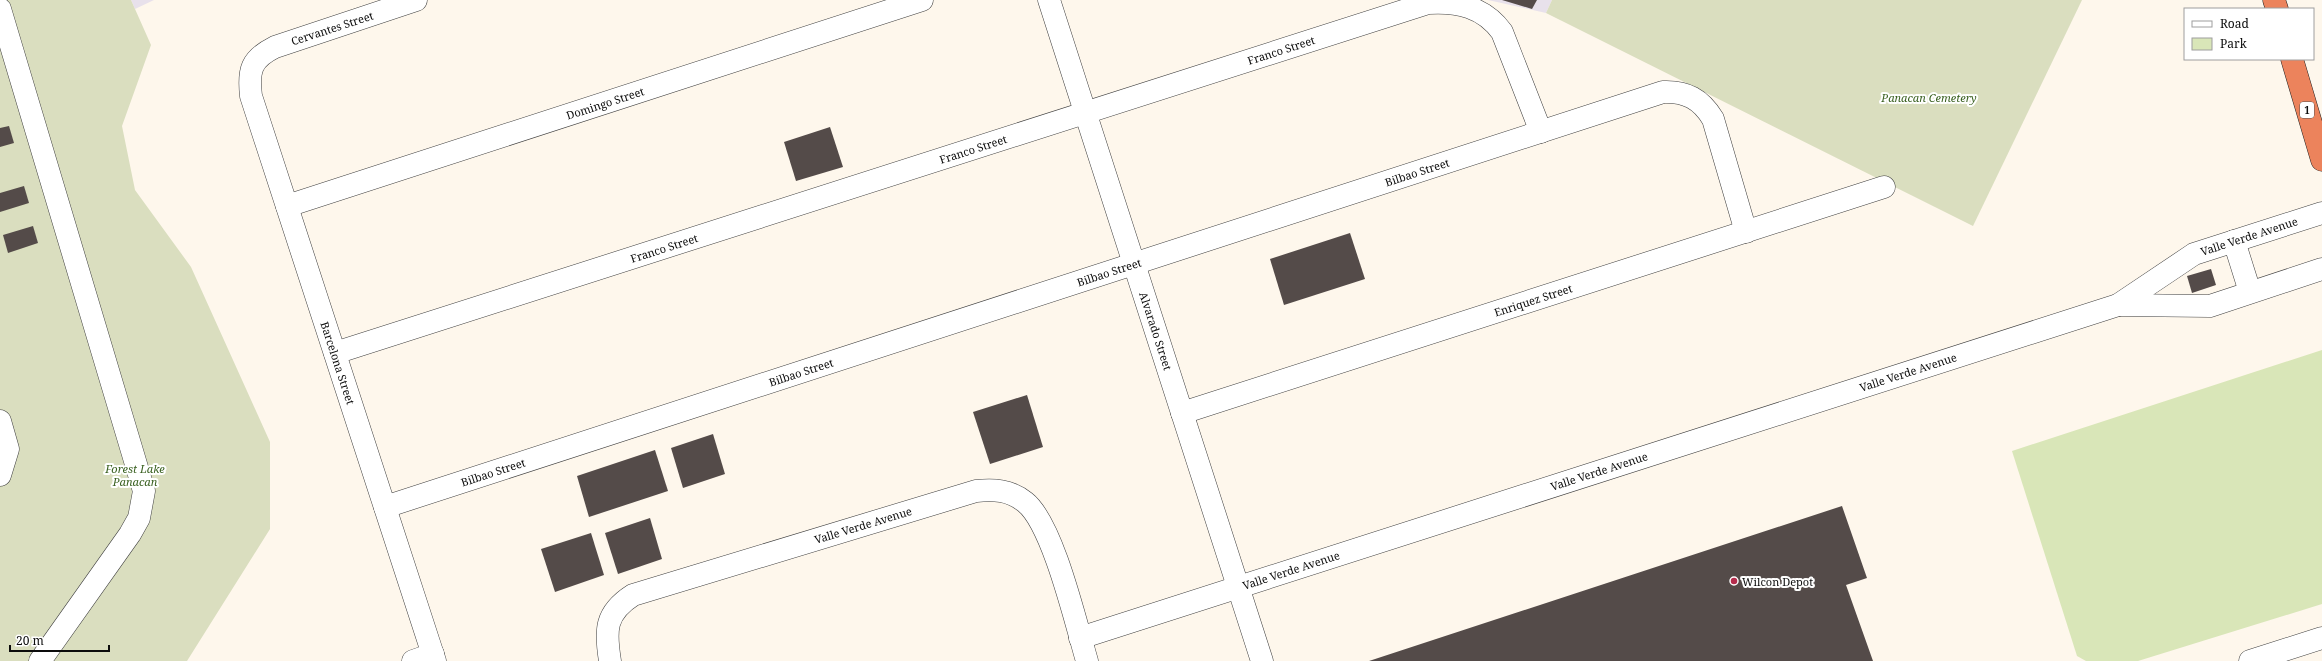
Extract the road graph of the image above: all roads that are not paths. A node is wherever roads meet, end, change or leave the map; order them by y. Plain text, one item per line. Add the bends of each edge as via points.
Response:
1 (416, 0) edge
2 (922, 0) edge
3 (1049, 0) edge
4 (0, 9) edge
5 (2292, 60) edge
6 (254, 64) joint
7 (1086, 112) junction
8 (1541, 132) junction
9 (2319, 138) edge
10 (2322, 160) edge
11 (1884, 187) dead end
12 (287, 206) junction
13 (2322, 213) edge
14 (1746, 232) junction
15 (2234, 241) junction
16 (1134, 264) junction
17 (2322, 269) edge
18 (2250, 292) junction
19 (2118, 305) junction
20 (335, 353) junction
21 (1182, 413) junction
22 (0, 421) edge
23 (0, 475) edge
24 (385, 507) junction
25 (1238, 587) junction
26 (1080, 638) junction
27 (2322, 638) edge
28 (427, 659) edge
29 (40, 661) edge
30 (610, 661) edge
31 (1087, 661) edge
32 (1262, 661) edge
33 (2250, 661) edge

1 - 6 street, Cervantes Street via 275,47 261,54
2 - 12 street, Domingo Street
3 - 7 street, Alvarado Street
4 - 29 street via 144,491 139,518 130,534
5 - 9 highway, 1
6 - 12 street, Barcelona Street via 250,72 251,96
7 - 8 street, Franco Street via 1428,3 1442,2 1460,4 1485,14 1502,32
7 - 16 street, Alvarado Street
7 - 20 street, Franco Street
8 - 14 street, Bilbao Street via 1663,92 1675,92 1694,98 1707,109 1713,119
8 - 16 street, Bilbao Street
9 - 10 highway, 1
11 - 14 street, Enriquez Street
12 - 20 street, Barcelona Street
13 - 15 street, Valle Verde Avenue
14 - 21 street, Enriquez Street
15 - 18 street
15 - 19 street, Valle Verde Avenue via 2194,254
16 - 21 street, Alvarado Street
16 - 24 street, Bilbao Street
17 - 18 street, Valle Verde Avenue
18 - 19 street, Valle Verde Avenue via 2210,306
19 - 25 street, Valle Verde Avenue
20 - 24 street, Barcelona Street
21 - 25 street, Alvarado Street
22 - 23 street via 8,449
24 - 28 street, Barcelona Street
25 - 26 street, Valle Verde Avenue
25 - 32 street, Alvarado Street
26 - 30 street, Valle Verde Avenue via 1050,538 1038,516 1026,502 995,489 976,491 633,595 621,602 607,625
26 - 31 street, Valle Verde Avenue
27 - 33 street

